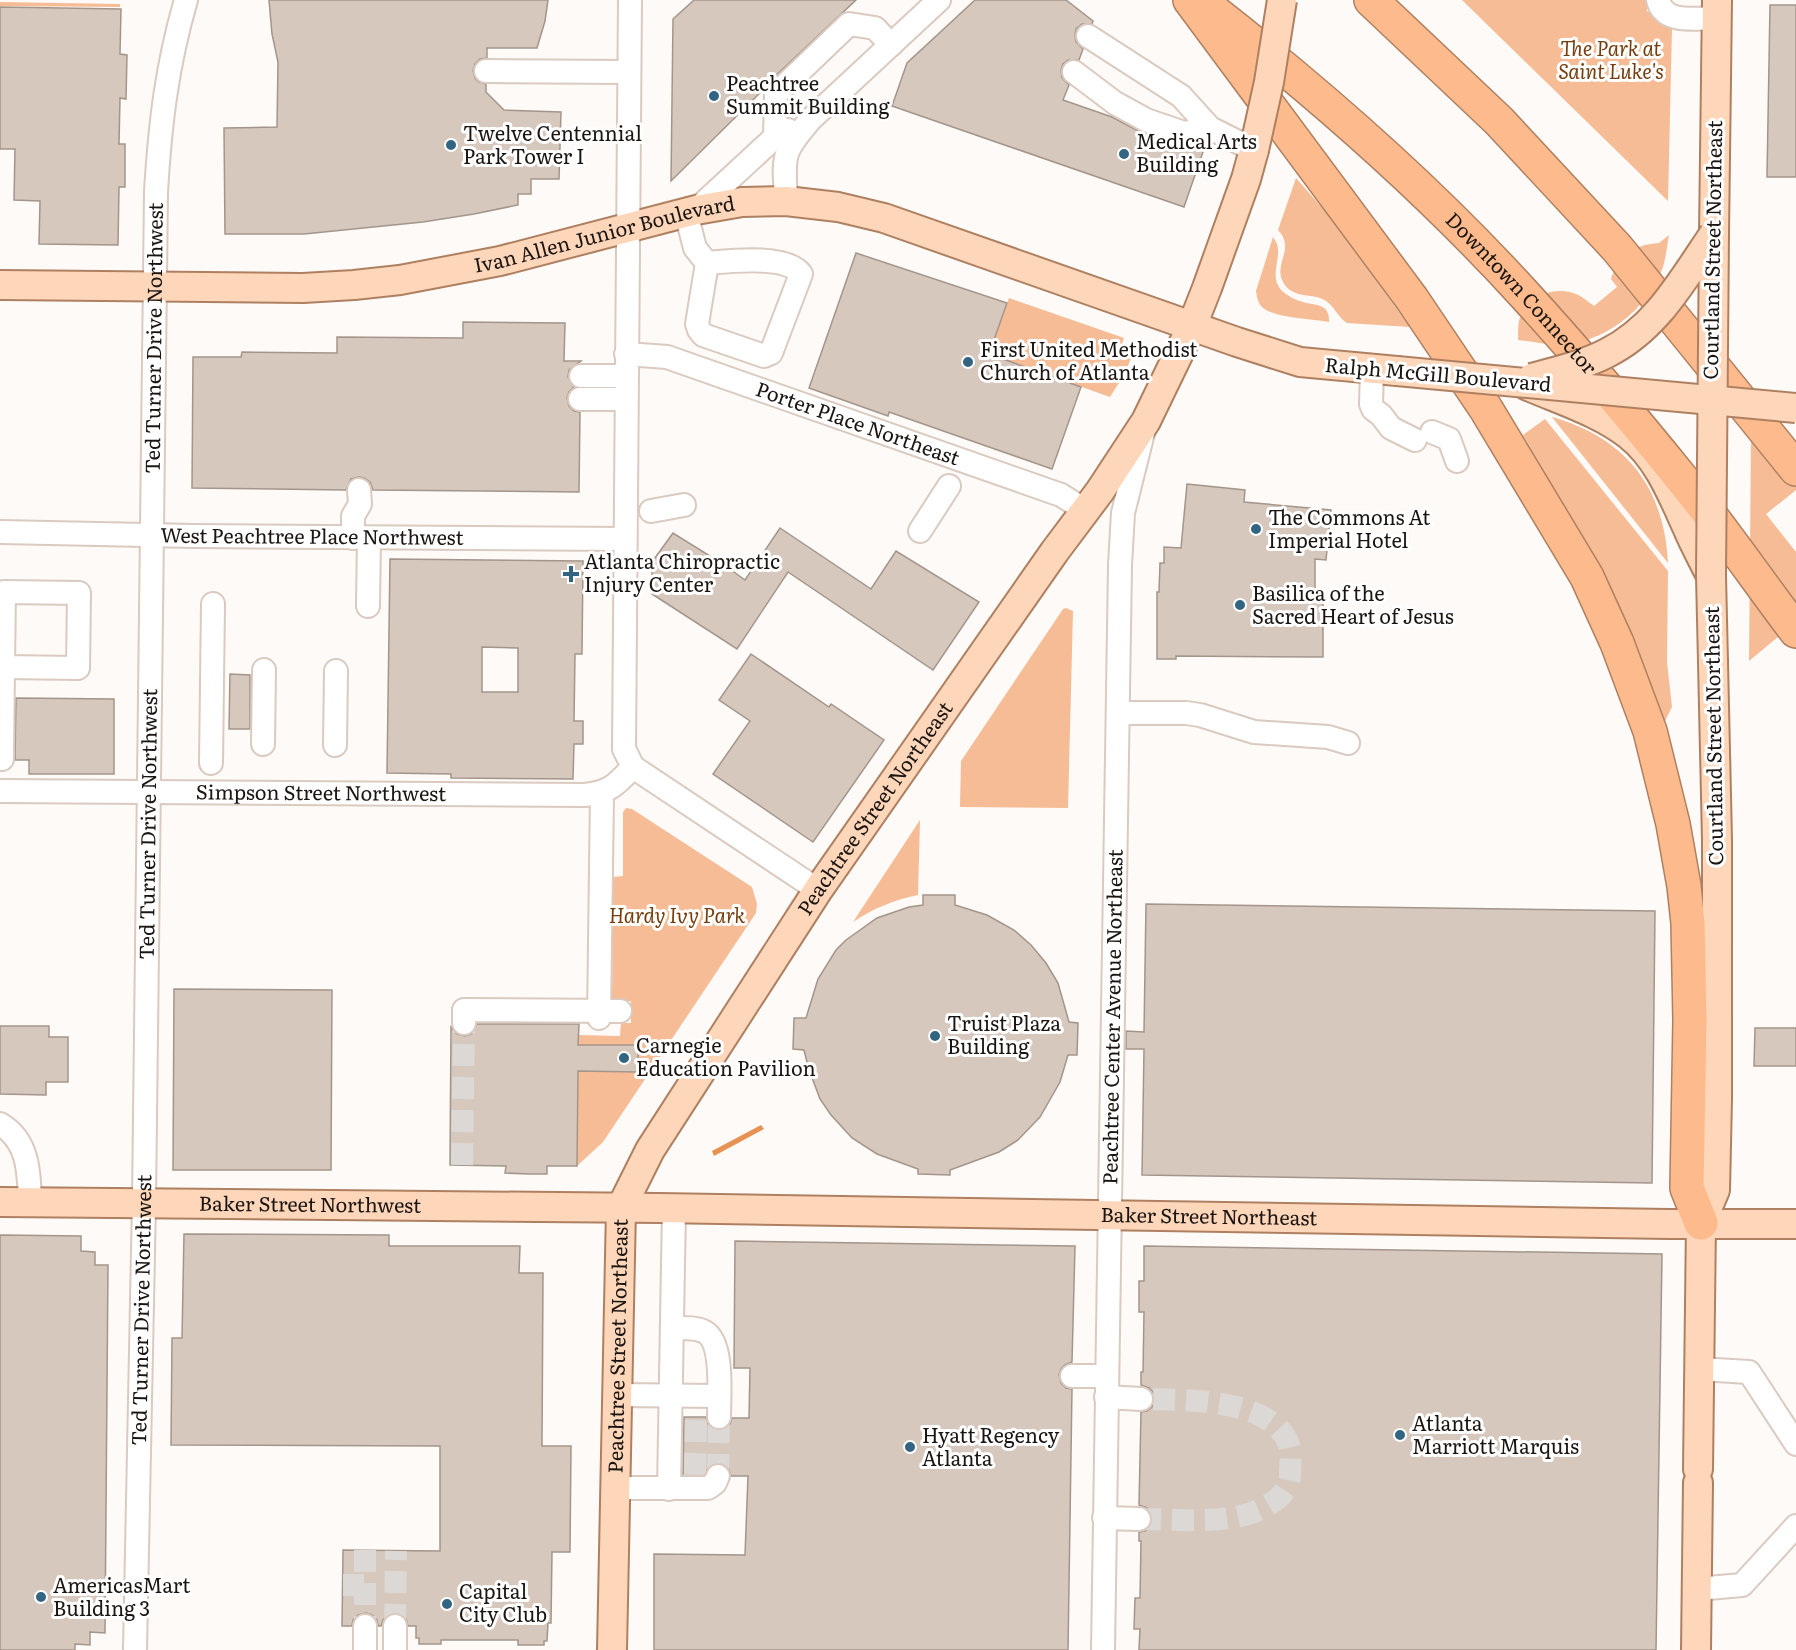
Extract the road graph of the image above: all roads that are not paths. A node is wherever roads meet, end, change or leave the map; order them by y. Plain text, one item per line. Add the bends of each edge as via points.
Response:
1 (186, 0) edge
2 (630, 0) edge
3 (939, 0) edge
4 (1190, 0) edge
5 (1198, 0) edge
6 (1282, 0) edge
7 (1371, 0) edge
8 (1658, 0) edge
9 (1717, 9) edge
10 (1088, 36) dead end
11 (891, 45) junction
12 (486, 71) dead end
13 (629, 72) junction
14 (1074, 72) dead end
15 (811, 118) junction
16 (1210, 128) junction
17 (775, 137) junction
18 (1254, 150) junction
19 (786, 201) junction
20 (691, 211) junction
21 (627, 227) junction
22 (1714, 234) junction
23 (707, 263) junction
24 (0, 285) edge
25 (155, 286) junction
26 (1192, 326) junction
27 (626, 365) junction
28 (1385, 370) junction
29 (580, 376) dead end
30 (1519, 382) junction
31 (580, 399) dead end
32 (626, 399) junction
33 (1712, 400) junction
34 (1796, 408) edge
35 (1146, 422) junction
36 (1423, 436) dead end
37 (1796, 469) edge
38 (949, 486) dead end
39 (352, 489) dead end
40 (684, 504) dead end
41 (1085, 510) junction
42 (651, 512) dead end
43 (358, 531) junction
44 (920, 531) dead end
45 (0, 532) edge
46 (153, 536) junction
47 (625, 540) junction
48 (1711, 576) junction
49 (2, 592) edge
50 (213, 604) dead end
51 (368, 606) dead end
52 (1796, 631) edge
53 (3, 667) junction
54 (264, 670) dead end
55 (336, 671) dead end
56 (1118, 713) junction
57 (1348, 743) dead end
58 (263, 744) dead end
59 (335, 745) dead end
60 (0, 759) edge
61 (211, 763) dead end
62 (633, 767) junction
63 (0, 790) edge
64 (148, 792) junction
65 (602, 793) junction
66 (818, 890) junction
67 (464, 1023) dead end
68 (0, 1124) edge
69 (0, 1202) edge
70 (30, 1202) junction
71 (144, 1202) junction
72 (621, 1208) junction
73 (674, 1208) junction
74 (1109, 1215) junction
75 (1701, 1223) junction
76 (1796, 1224) edge
77 (672, 1328) junction
78 (1700, 1370) junction
79 (1072, 1376) dead end
80 (1106, 1387) junction
81 (617, 1395) junction
82 (671, 1396) junction
83 (1141, 1399) tunnel mouth
84 (1796, 1444) edge
85 (703, 1480) dead end
86 (616, 1488) junction
87 (669, 1489) junction
88 (1104, 1518) junction
89 (1139, 1519) tunnel mouth
90 (1796, 1526) edge
91 (1697, 1588) junction
92 (365, 1626) tunnel mouth
93 (395, 1626) tunnel mouth
94 (135, 1650) edge
95 (364, 1650) edge
96 (395, 1650) edge
97 (612, 1650) edge
98 (1103, 1650) edge
99 (1696, 1650) edge

1 - 25 street, Ted Turner Drive Northwest via 169,64 162,112
2 - 13 street
3 - 11 street
4 - 75 highway via 1412,299 1486,409 1587,577 1617,643 1650,731 1684,886 1689,1020 1687,1188
5 - 52 highway, Downtown Connector via 1324,102 1515,284 1683,480
6 - 18 main road, Peachtree Street Northeast, bridge
7 - 37 highway via 1499,121 1617,248
8 - 9 street via 1670,16 1679,18
9 - 22 main road, Courtland Street Northeast
10 - 16 street via 1181,96
11 - 15 street
11 - 17 street via 875,28 849,24 776,94
12 - 13 street
13 - 21 street
14 - 16 street via 1115,103 1146,120 1184,133
15 - 17 street
15 - 19 street via 787,152
16 - 18 street
17 - 20 street
18 - 26 main road, Peachtree Street Northeast
19 - 20 main road, Ivan Allen Junior Boulevard via 742,202
19 - 26 main road, Ivan Allen Junior Boulevard via 884,218
20 - 21 main road, Ivan Allen Junior Boulevard
20 - 23 street via 694,248
21 - 25 main road, Ivan Allen Junior Boulevard via 500,261 400,280 303,288
21 - 27 street
22 - 30 main road, bridge via 1659,314 1626,343 1605,355
22 - 33 main road, Courtland Street Northeast, bridge
23 - 23 street via 699,330 703,335 764,356 771,353 801,274 793,267 759,259
24 - 25 main road, Ivan Allen Junior Boulevard
25 - 46 street, Ted Turner Drive Northwest
26 - 28 main road, Ralph McGill Boulevard via 1300,362
26 - 35 main road, Peachtree Street Northeast
27 - 29 street, Porter Place Northeast
27 - 32 street
27 - 41 street, Porter Place Northeast via 653,355 677,361 1061,495
28 - 30 main road, Ralph McGill Boulevard, bridge
28 - 36 street via 1371,404 1373,409 1403,436
30 - 33 main road, Ralph McGill Boulevard, bridge
30 - 48 main road, bridge via 1593,413 1643,448 1668,486
31 - 32 street
32 - 47 street
33 - 34 main road, Ralph McGill Boulevard, bridge
33 - 48 main road, Courtland Street Northeast, bridge
35 - 41 main road, Peachtree Street Northeast
35 - 56 street, Peachtree Center Avenue Northeast via 1124,513
38 - 44 street
39 - 43 street via 346,504
40 - 42 street
41 - 66 main road, Peachtree Street Northeast
43 - 46 street, West Peachtree Place Northwest
43 - 47 street, West Peachtree Place Northwest
43 - 51 street
45 - 46 street, West Peachtree Place Northwest
46 - 64 street, Ted Turner Drive Northwest
47 - 62 street via 624,749
48 - 75 main road, Courtland Street Northeast, bridge via 1717,1098 1714,1190
49 - 53 street
49 - 53 street via 79,593 78,668
50 - 61 street
53 - 60 street
54 - 58 street
55 - 59 street
56 - 57 street via 1186,713 1254,732 1328,737
56 - 74 street, Peachtree Center Avenue Northeast
62 - 65 street via 613,788
62 - 66 street
63 - 64 street, Simpson Street Northwest
64 - 65 street, Simpson Street Northwest
64 - 71 street, Ted Turner Drive Northwest
65 - 67 street via 606,1013 464,1010
66 - 72 main road, Peachtree Street Northeast via 650,1150
68 - 70 street via 23,1150 28,1163
69 - 70 main road, Baker Street Northwest
70 - 71 main road, Baker Street Northwest
71 - 72 main road, Baker Street Northwest
71 - 94 street, Ted Turner Drive Northwest
72 - 73 main road, Baker Street Northeast
72 - 81 main road, Peachtree Street Northeast
73 - 74 main road, Baker Street Northeast
73 - 77 street
74 - 75 main road, Baker Street Northeast
74 - 80 street, Peachtree Center Avenue Northeast
75 - 76 main road, Baker Street Northeast
75 - 78 main road, Courtland Street Northeast
77 - 82 street
77 - 82 street via 704,1331 717,1352 708,1407
78 - 84 street via 1749,1372
78 - 91 main road, Courtland Street Northeast
79 - 80 street
80 - 83 street
80 - 88 street, Peachtree Center Avenue Northeast
81 - 82 street
81 - 86 main road, Peachtree Street Northeast
82 - 87 street
85 - 87 street
86 - 87 street
86 - 97 main road, Peachtree Street Northeast
88 - 89 street
88 - 98 street, Peachtree Center Avenue Northeast
90 - 91 street via 1743,1586
91 - 99 main road, Courtland Street Northeast
92 - 95 street
93 - 96 street

